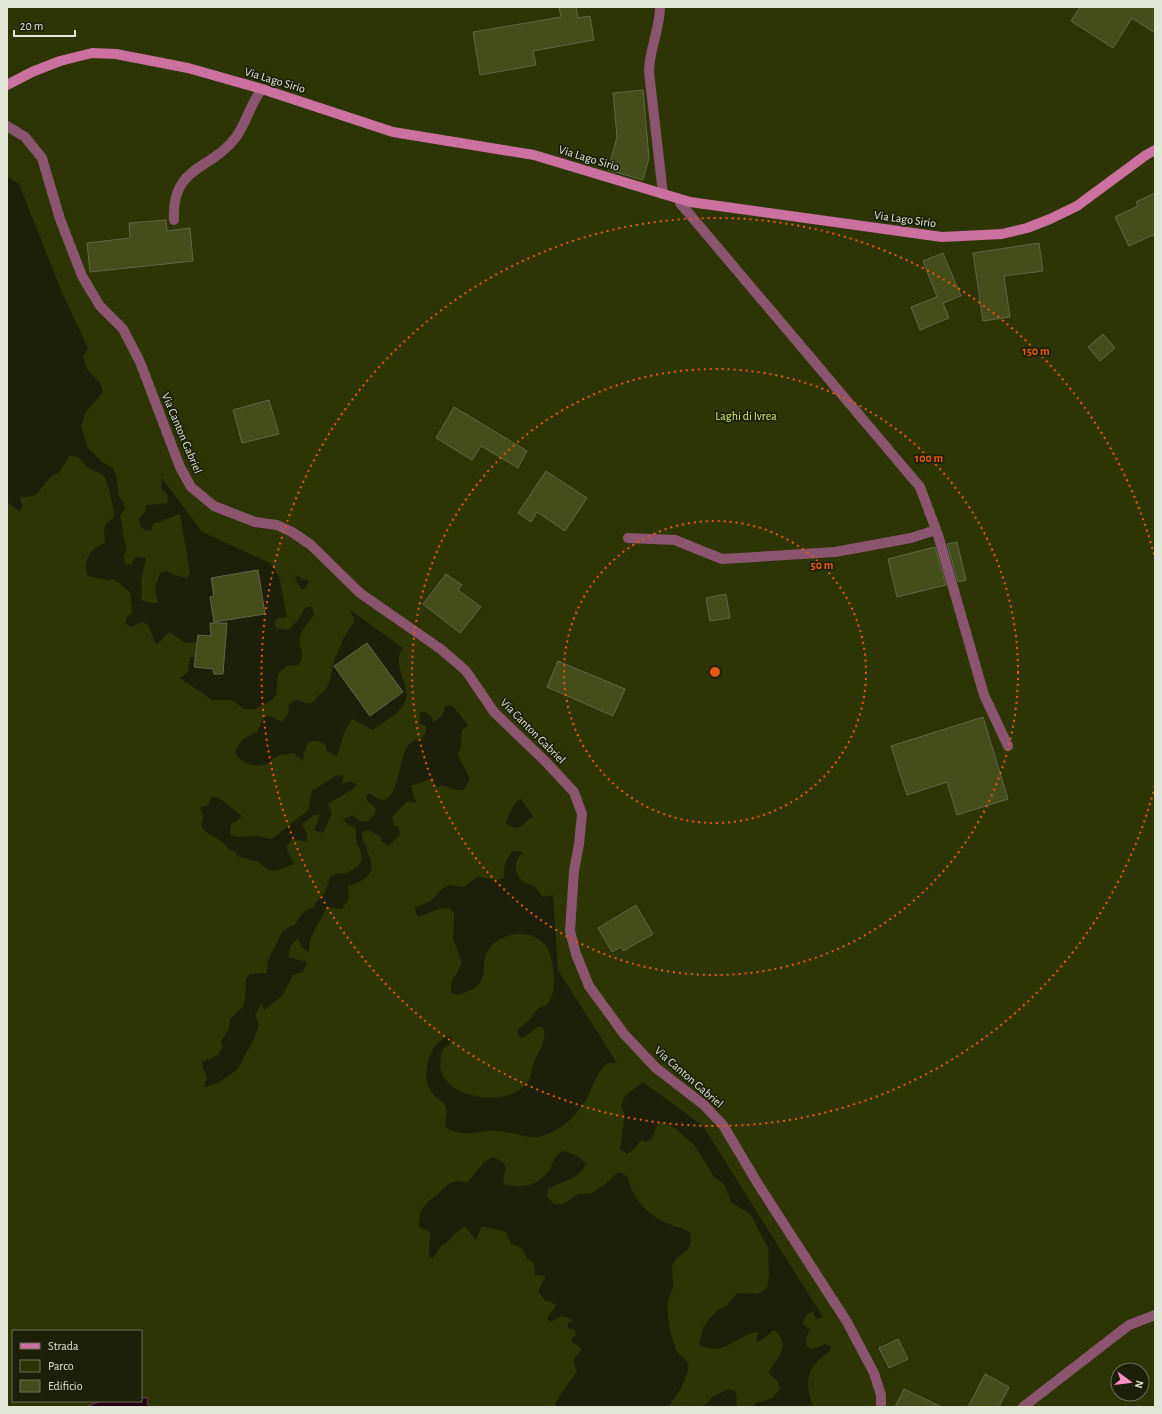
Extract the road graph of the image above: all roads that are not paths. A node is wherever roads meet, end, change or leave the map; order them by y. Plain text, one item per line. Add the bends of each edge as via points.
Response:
1 (660, 7) edge
2 (7, 85) edge
3 (262, 89) junction
4 (7, 126) edge
5 (1155, 150) edge
6 (663, 194) junction
7 (685, 202) junction
8 (174, 220) dead end
9 (936, 530) junction
10 (628, 538) dead end
11 (1008, 746) dead end
12 (1155, 1315) edge
13 (881, 1407) edge
14 (1023, 1407) edge

1 - 6 street via 649,58 649,72
2 - 3 main road, Via Lago Sirio via 60,60 92,53 166,62
3 - 6 main road, Via Lago Sirio via 393,132 534,155
3 - 8 street via 254,99 236,137 226,148 190,174 180,188 173,203
4 - 13 street, Via Canton Gabriel via 25,136 42,158 60,220 82,276 100,306 123,329 140,362 180,467 191,487 214,506 255,522 277,525 311,545 360,593 442,650 466,671 494,712 545,760 574,792 582,814 574,871 570,932 589,986 624,1034 656,1068 704,1105 723,1125 847,1322 874,1373 881,1395
5 - 7 main road, Via Lago Sirio via 1077,206 1027,228 1002,234 942,237 920,235
6 - 7 main road, Via Lago Sirio
7 - 9 street via 920,487
9 - 10 street via 911,538 835,552 722,559 676,540
9 - 11 street via 984,695
12 - 14 street via 1129,1325

